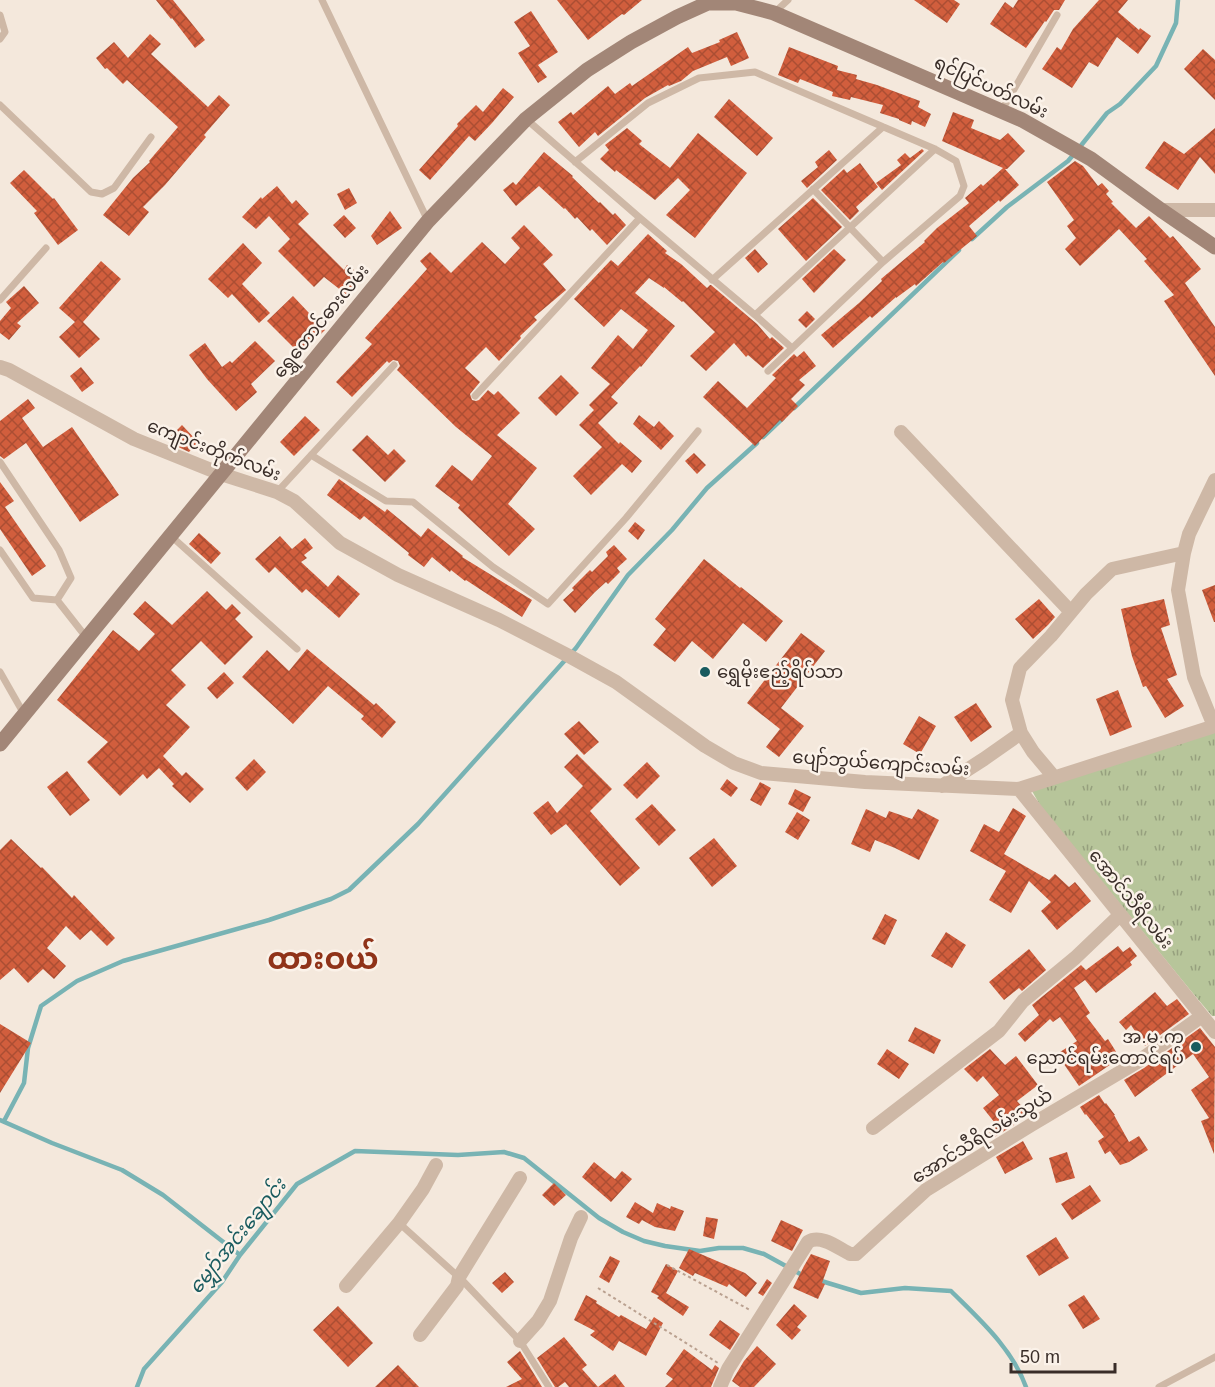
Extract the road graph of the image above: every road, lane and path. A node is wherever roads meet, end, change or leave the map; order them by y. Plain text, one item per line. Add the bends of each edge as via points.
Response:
1 (322, 0) edge
2 (788, 0) edge
3 (733, 1) edge
4 (774, 13) junction
5 (0, 15) edge
6 (1057, 15) dead end
7 (0, 39) edge
8 (0, 105) edge
9 (1002, 110) junction
10 (526, 119) junction
11 (883, 127) junction
12 (151, 137) dead end
13 (935, 149) junction
14 (575, 162) junction
15 (813, 189) junction
16 (1161, 210) junction
17 (1215, 210) edge
18 (640, 218) junction
19 (428, 221) junction
20 (850, 227) junction
21 (1214, 245) edge
22 (46, 248) dead end
23 (883, 262) junction
24 (712, 280) junction
25 (0, 300) edge
26 (755, 315) junction
27 (791, 347) junction
28 (393, 365) dead end
29 (0, 367) edge
30 (768, 371) dead end
31 (475, 396) dead end
32 (698, 431) dead end
33 (901, 432) dead end
34 (311, 455) junction
35 (0, 462) edge
36 (221, 474) junction
37 (1215, 480) edge
38 (277, 492) junction
39 (171, 536) junction
40 (0, 550) edge
41 (1184, 553) junction
42 (57, 600) junction
43 (1071, 612) junction
44 (87, 638) junction
45 (297, 649) dead end
46 (569, 656) joint
47 (0, 672) edge
48 (24, 714) junction
49 (1214, 726) edge
50 (1021, 733) junction
51 (0, 744) edge
52 (1054, 777) junction
53 (942, 786) junction
54 (1019, 789) junction
55 (1120, 915) junction
56 (1202, 1016) junction
57 (1215, 1032) edge
58 (873, 1128) dead end
59 (436, 1165) dead end
60 (520, 1178) dead end
61 (581, 1217) dead end
62 (399, 1223) junction
63 (667, 1264) dead end
64 (459, 1277) junction
65 (346, 1286) dead end
66 (598, 1288) dead end
67 (760, 1316) junction
68 (420, 1335) dead end
69 (520, 1341) junction
70 (1215, 1357) edge
71 (728, 1369) junction
72 (549, 1387) edge
73 (720, 1387) edge
74 (1159, 1387) edge

1 - 19 lane
2 - 4 lane
3 - 4 street, ရင်ပြင်ပတ်လမ်း
3 - 10 street, ရွှေတောင်ဓားလမ်း via 708,3 631,42 587,70
4 - 9 street, ရင်ပြင်ပတ်လမ်း
5 - 7 lane via 5,32
6 - 9 lane
8 - 12 lane via 91,192 102,194 114,188
9 - 16 street, ရင်ပြင်ပတ်လမ်း via 1091,159
10 - 14 lane
10 - 19 street, ရွှေတောင်ဓားလမ်း
11 - 13 lane
11 - 14 lane via 755,72 699,78 648,103
11 - 15 lane
13 - 20 lane
13 - 23 lane via 956,161 964,186 960,196
14 - 18 lane
15 - 20 lane
15 - 24 lane
16 - 17 street
16 - 21 street, ရင်ပြင်ပတ်လမ်း
18 - 24 lane
18 - 31 lane
19 - 36 street, ရွှေတောင်ဓားလမ်း
20 - 23 lane
20 - 26 lane
22 - 25 lane
23 - 27 lane
24 - 26 lane
26 - 27 lane
27 - 30 lane
28 - 34 lane
29 - 36 street, ကျောင်းတိုက်လမ်း via 134,439
32 - 34 lane via 548,604 493,567 413,502 386,501
33 - 43 street
34 - 38 lane
35 - 42 lane via 59,550 71,579
36 - 38 street, ကျောင်းတိုက်လမ်း
36 - 39 street, ရွှေတောင်ဓားလမ်း
37 - 41 street
38 - 46 street, ကျောင်းတိုက်လမ်း via 294,501 340,543
39 - 44 street, ရွှေတောင်ဓားလမ်း
39 - 45 lane
40 - 42 lane via 33,598
41 - 43 street via 1112,569
41 - 49 street via 1179,590 1185,631 1194,677
42 - 44 lane
43 - 50 street via 1020,668 1012,700
44 - 48 street, ရွှေတောင်ဓားလမ်း
46 - 53 street, ပျော်ဘွယ်ကျောင်းလမ်း via 616,682 705,746 761,773
47 - 48 lane
48 - 51 street, ရွှေတောင်ဓားလမ်း
49 - 52 street, ပျော်ဘွယ်ကျောင်းလမ်း
50 - 52 street
50 - 53 street
52 - 54 street, ပျော်ဘွယ်ကျောင်းလမ်း
53 - 54 street, ပျော်ဘွယ်ကျောင်းလမ်း
54 - 55 street, အောင်သီရိလမ်း
55 - 56 street, အောင်သီရိလမ်း
55 - 58 street via 1023,1001 999,1031
56 - 57 street, အောင်သီရိလမ်း
56 - 67 street, အောင်သီရိလမ်းသွယ် via 1139,1061 926,1190 856,1254 820,1239 808,1242
59 - 62 street
60 - 64 street
61 - 69 street via 550,1301
62 - 64 lane
62 - 65 street
63 - 67 path
64 - 68 street via 457,1286
64 - 69 lane
66 - 71 path
67 - 71 street, အောင်သီရိလမ်းသွယ်
69 - 72 lane
70 - 74 lane
71 - 73 street, အောင်သီရိလမ်းသွယ်

